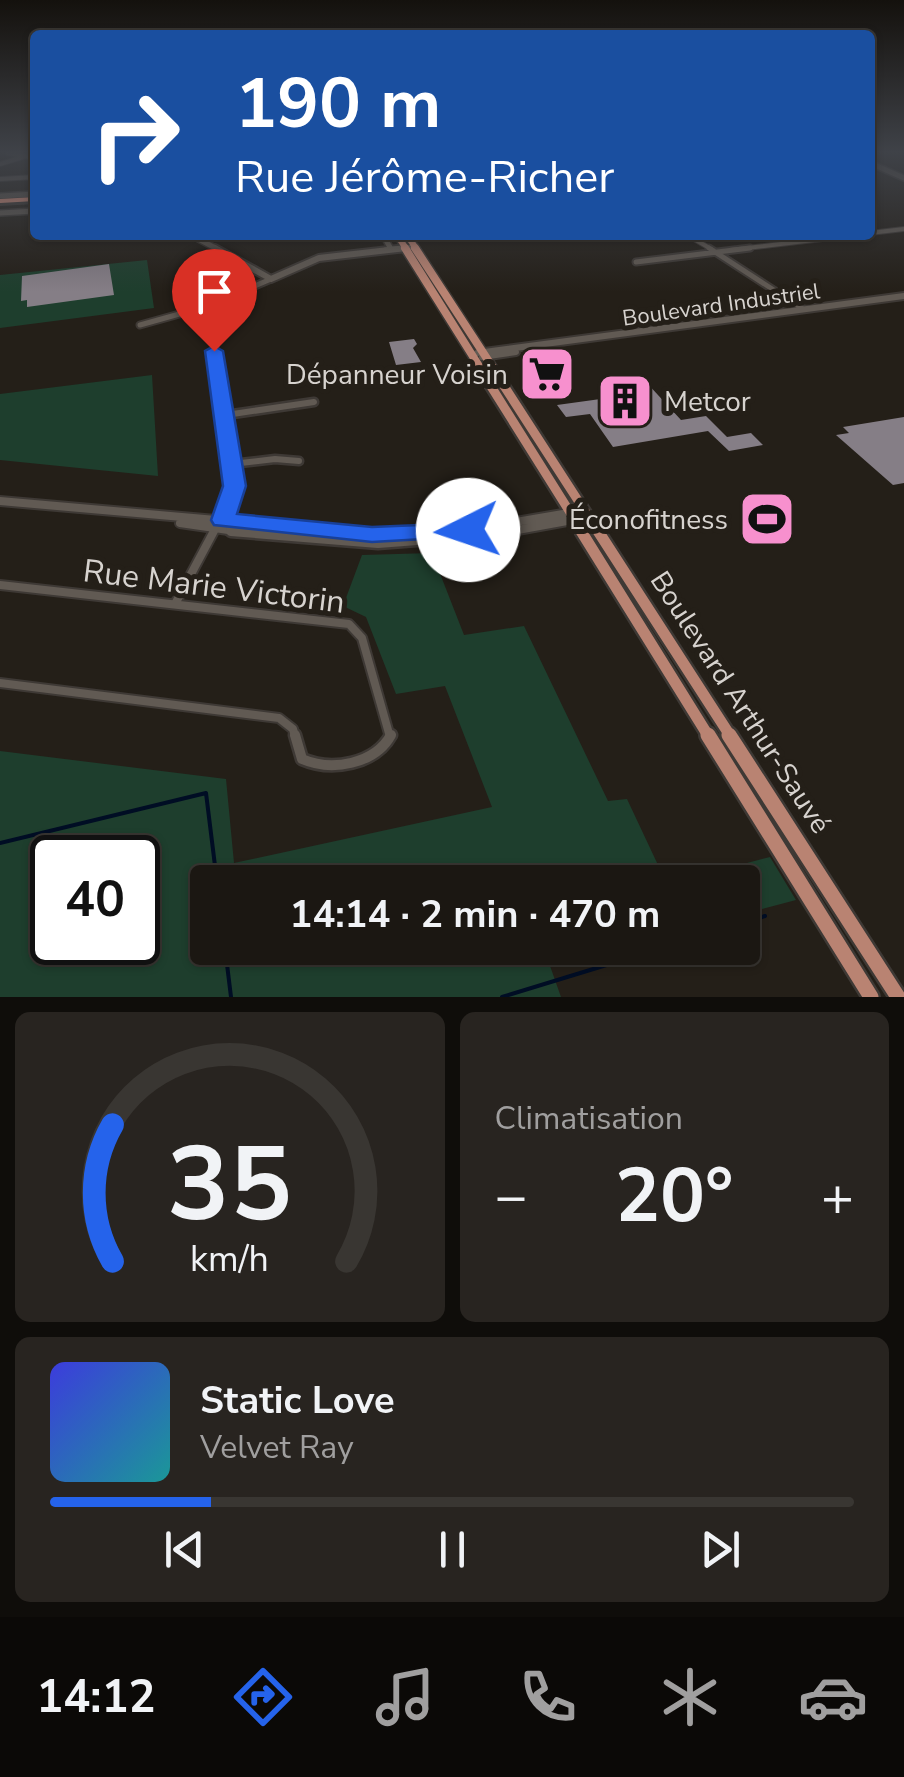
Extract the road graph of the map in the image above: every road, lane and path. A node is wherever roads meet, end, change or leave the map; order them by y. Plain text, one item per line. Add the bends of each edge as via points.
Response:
1 (30, 202) edge
2 (0, 204) edge
3 (904, 229) edge
4 (875, 232) edge
5 (200, 240) edge
6 (386, 240) edge
7 (400, 240) edge
8 (411, 240) edge
9 (694, 240) edge
10 (810, 240) edge
11 (415, 246) junction
12 (404, 248) junction
13 (391, 249) junction
14 (712, 252) junction
15 (636, 262) dead end
16 (271, 278) junction
17 (904, 296) edge
18 (199, 309) junction
19 (804, 310) junction
20 (140, 326) dead end
21 (484, 354) junction
22 (470, 356) junction
23 (314, 402) dead end
24 (226, 415) junction
25 (299, 461) dead end
26 (232, 464) junction
27 (0, 503) edge
28 (586, 513) junction
29 (568, 516) junction
30 (220, 524) junction
31 (512, 531) joint
32 (496, 534) joint
33 (0, 585) edge
34 (175, 604) junction
35 (0, 683) edge
36 (872, 997) edge
37 (898, 997) edge

1 - 2 highway
3 - 4 street
5 - 16 street
6 - 13 street
7 - 12 main road, Boulevard Arthur-Sauvé
8 - 11 main road, Boulevard Arthur-Sauvé
9 - 14 street
10 - 14 street
11 - 12 street
11 - 21 main road, Boulevard Arthur-Sauvé
12 - 13 street
12 - 22 main road, Boulevard Arthur-Sauvé
13 - 16 street via 319,258
14 - 15 street
14 - 19 street
16 - 18 street
17 - 19 street, Boulevard Industriel
18 - 20 street
18 - 24 street via 216,328 214,355
19 - 21 street, Boulevard Industriel
21 - 22 street, Boulevard Industriel
21 - 28 main road, Boulevard Arthur-Sauvé
22 - 29 main road, Boulevard Arthur-Sauvé
23 - 24 street
24 - 26 street
25 - 26 street
26 - 30 street via 234,492
27 - 30 street
28 - 29 street
28 - 37 main road, Boulevard Arthur-Sauvé
29 - 30 street via 394,535
29 - 31 street
29 - 36 main road, Boulevard Arthur-Sauvé
30 - 32 street via 379,543
30 - 34 street
31 - 32 street
33 - 34 street, Rue Marie Victorin
34 - 35 street, Rue Marie Victorin via 356,628 390,727 387,746 370,756 316,766 302,759 293,729 280,718

